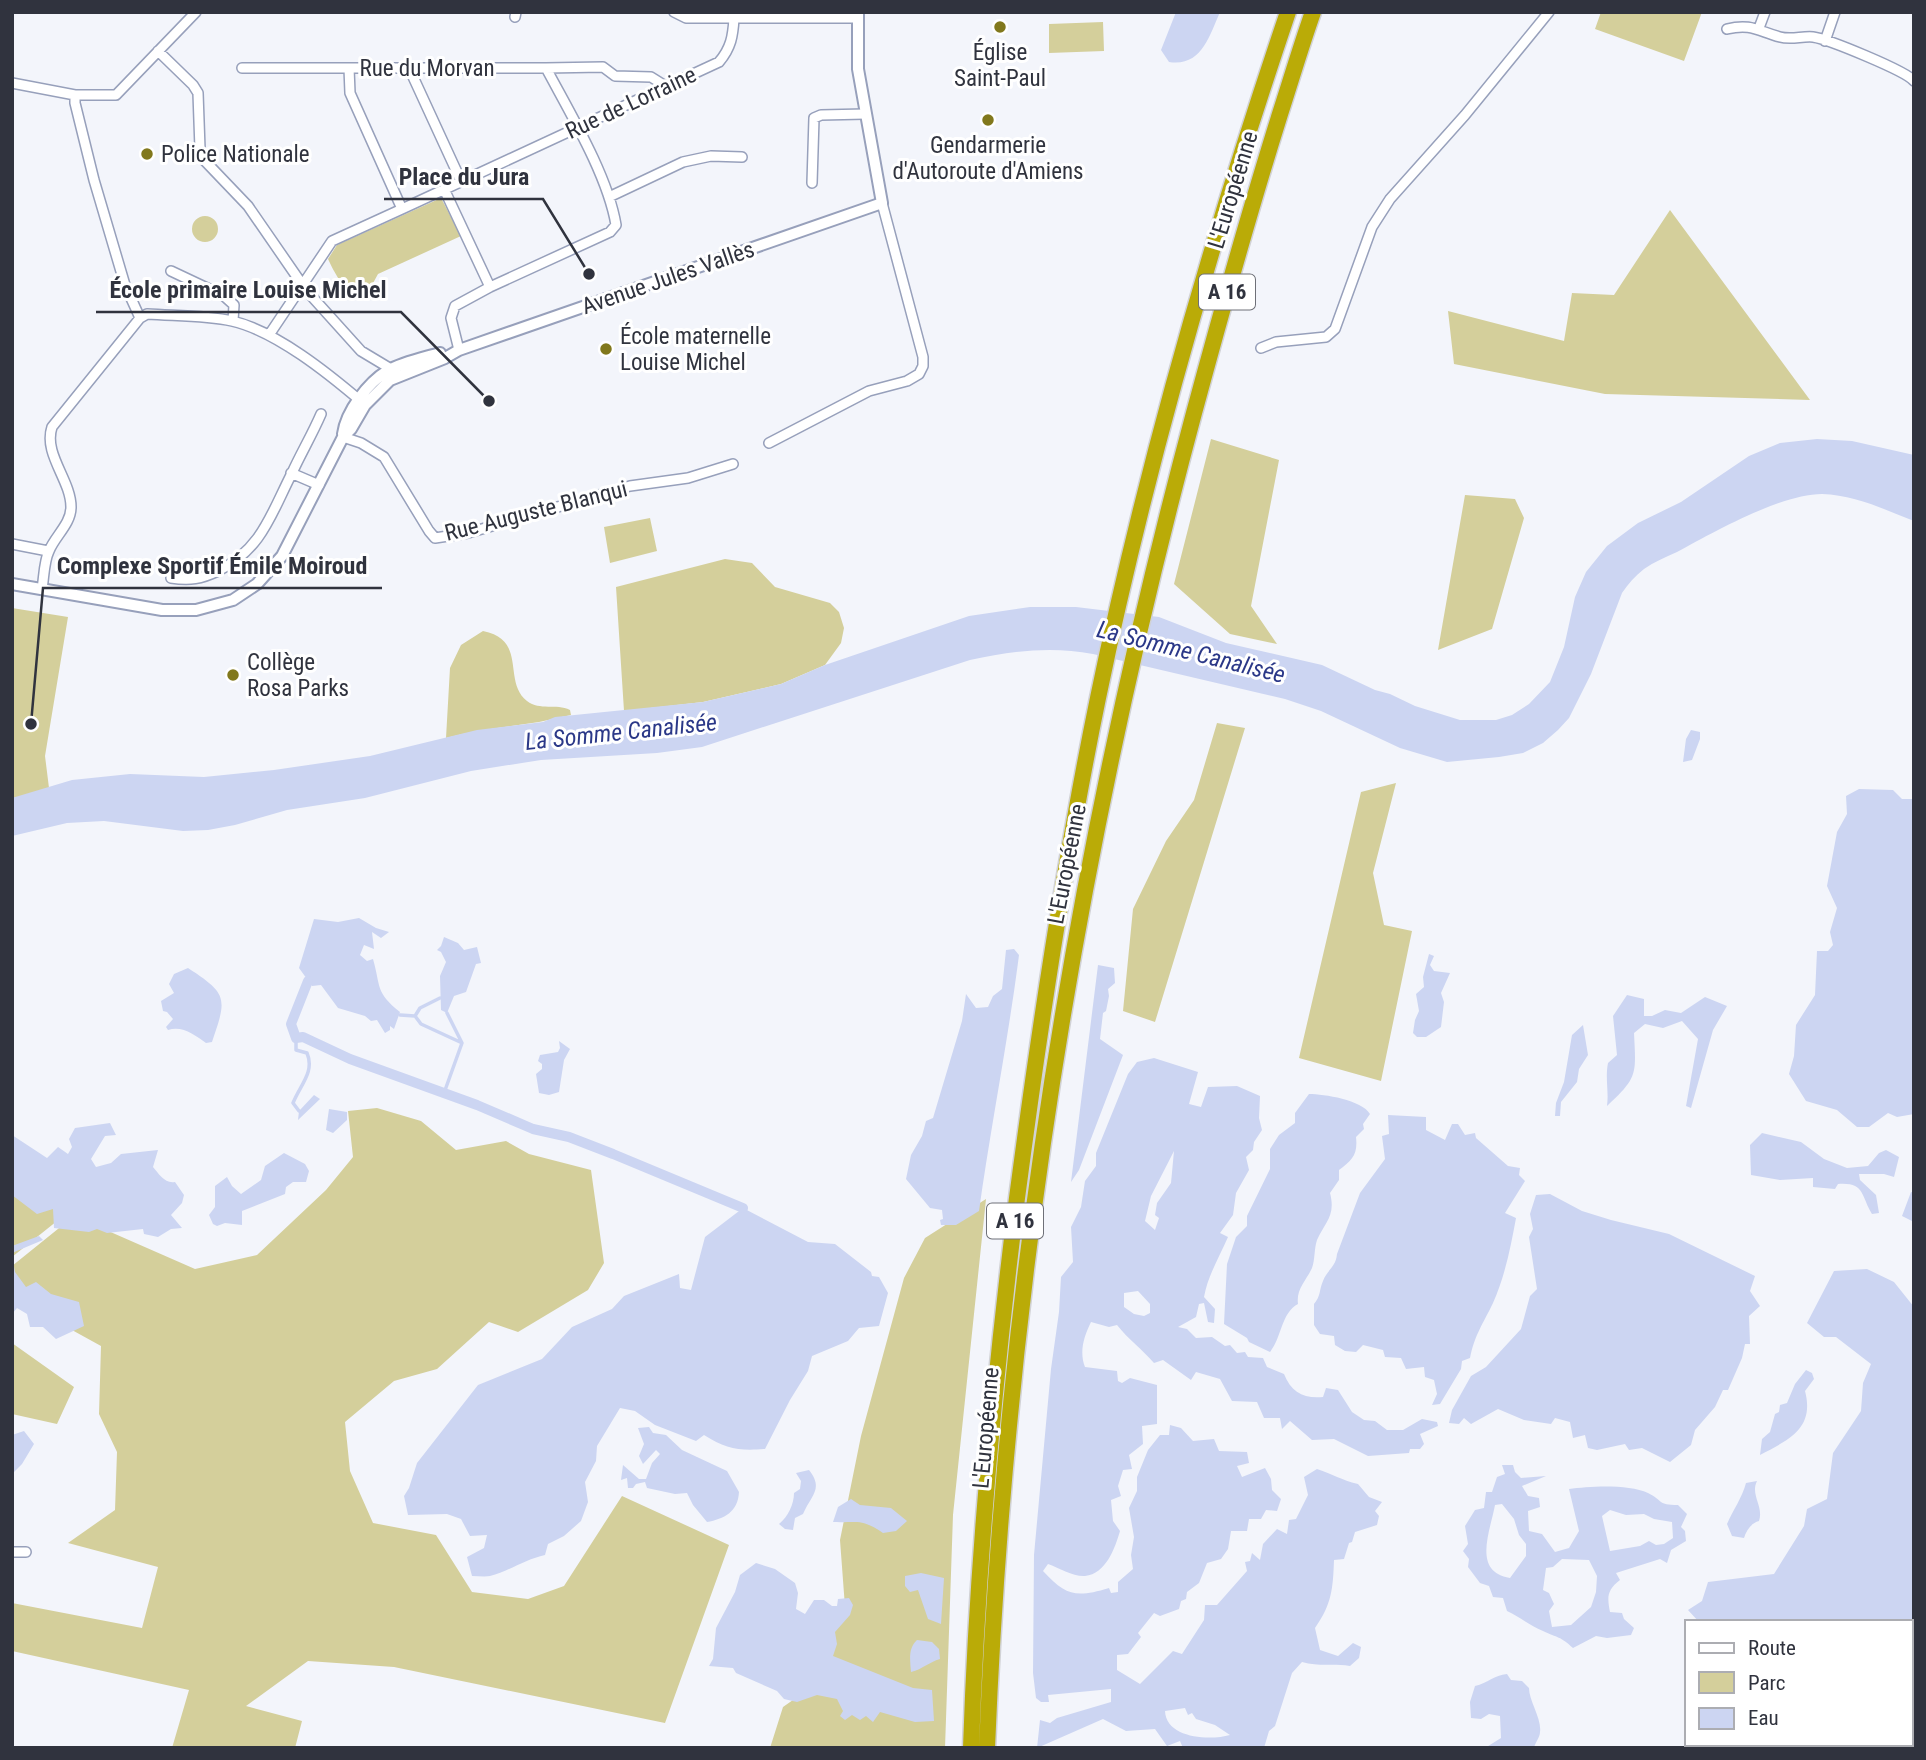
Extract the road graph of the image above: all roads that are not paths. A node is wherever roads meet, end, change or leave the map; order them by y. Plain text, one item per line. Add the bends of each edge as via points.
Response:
1 (195, 12) edge
2 (1288, 12) edge
3 (1313, 12) edge
4 (1549, 12) edge
5 (1765, 12) edge
6 (1835, 12) edge
7 (674, 13) edge
8 (858, 15) edge
9 (734, 18) junction
10 (1759, 28) junction
11 (1727, 29) dead end
12 (1825, 41) junction
13 (158, 51) junction
14 (242, 68) dead end
15 (349, 68) junction
16 (409, 68) junction
17 (546, 68) junction
18 (1914, 80) edge
19 (12, 83) edge
20 (667, 87) junction
21 (75, 95) junction
22 (865, 114) junction
23 (578, 127) junction
24 (742, 157) dead end
25 (461, 181) junction
26 (812, 183) dead end
27 (444, 189) junction
28 (610, 197) junction
29 (882, 203) junction
30 (402, 209) junction
31 (172, 271) dead end
32 (302, 285) junction
33 (490, 287) junction
34 (140, 318) junction
35 (233, 321) junction
36 (269, 335) junction
37 (1261, 348) dead end
38 (456, 351) junction
39 (391, 369) junction
40 (379, 383) junction
41 (362, 402) junction
42 (321, 414) dead end
43 (343, 437) junction
44 (769, 443) dead end
45 (733, 464) dead end
46 (291, 473) junction
47 (318, 485) junction
48 (12, 544) edge
49 (48, 551) junction
50 (172, 578) dead end
51 (12, 583) edge
52 (42, 589) junction
53 (12, 1552) edge
54 (26, 1552) dead end
55 (971, 1748) edge
56 (987, 1748) edge

1 - 13 street
2 - 55 highway, L'Européenne / A 16 via 1213,248 1127,569 1098,699 1046,991 1012,1246 983,1527
3 - 56 highway, L'Européenne / A 16 via 1237,254 1152,575 1061,1015 1007,1432
4 - 37 street via 1371,227 1335,329 1326,337
5 - 10 street
6 - 12 street
7 - 9 street via 686,18
8 - 9 street
8 - 22 street via 858,69
9 - 20 street, Rue de Lorraine via 728,53
10 - 11 street
10 - 12 street via 1783,38
12 - 18 street
13 - 21 street via 116,95
13 - 32 street via 198,93 204,159 248,206
14 - 15 street, Rue du Morvan
15 - 16 street, Rue du Morvan
15 - 30 street via 350,93
16 - 17 street, Rue du Morvan
16 - 25 street
17 - 20 street, Rue du Morvan via 603,67 615,76 651,77
17 - 23 street
19 - 21 street
20 - 23 street, Rue de Lorraine
21 - 34 street via 94,180 125,285
22 - 26 street via 814,118
22 - 29 street
23 - 25 street, Rue de Lorraine
23 - 28 street
24 - 28 street via 710,156 683,162
25 - 27 street, Rue de Lorraine
27 - 30 street, Rue de Lorraine
27 - 33 street
28 - 33 street via 616,225 610,232
29 - 38 street, Avenue Jules Vallès
29 - 44 street via 923,366 907,381 869,391
30 - 32 street, Rue de Lorraine via 332,241
31 - 35 street via 234,305
32 - 36 street, Rue de Lorraine
32 - 39 street via 361,351
33 - 38 street via 455,306 451,318
34 - 35 street via 147,314
34 - 49 street via 52,427 50,435 71,508
35 - 36 street
36 - 41 street
38 - 39 street, Avenue Jules Vallès
38 - 40 street, Avenue Jules Vallès
39 - 40 street, Avenue Jules Vallès
40 - 41 street
41 - 43 street
42 - 46 street
43 - 45 street, Rue Auguste Blanqui via 384,457 435,538
43 - 47 street
46 - 47 street
46 - 50 street via 248,552 235,563 191,582
47 - 52 street via 276,564 247,593 218,605 163,610
48 - 49 street
49 - 52 street
51 - 52 street
53 - 54 street

